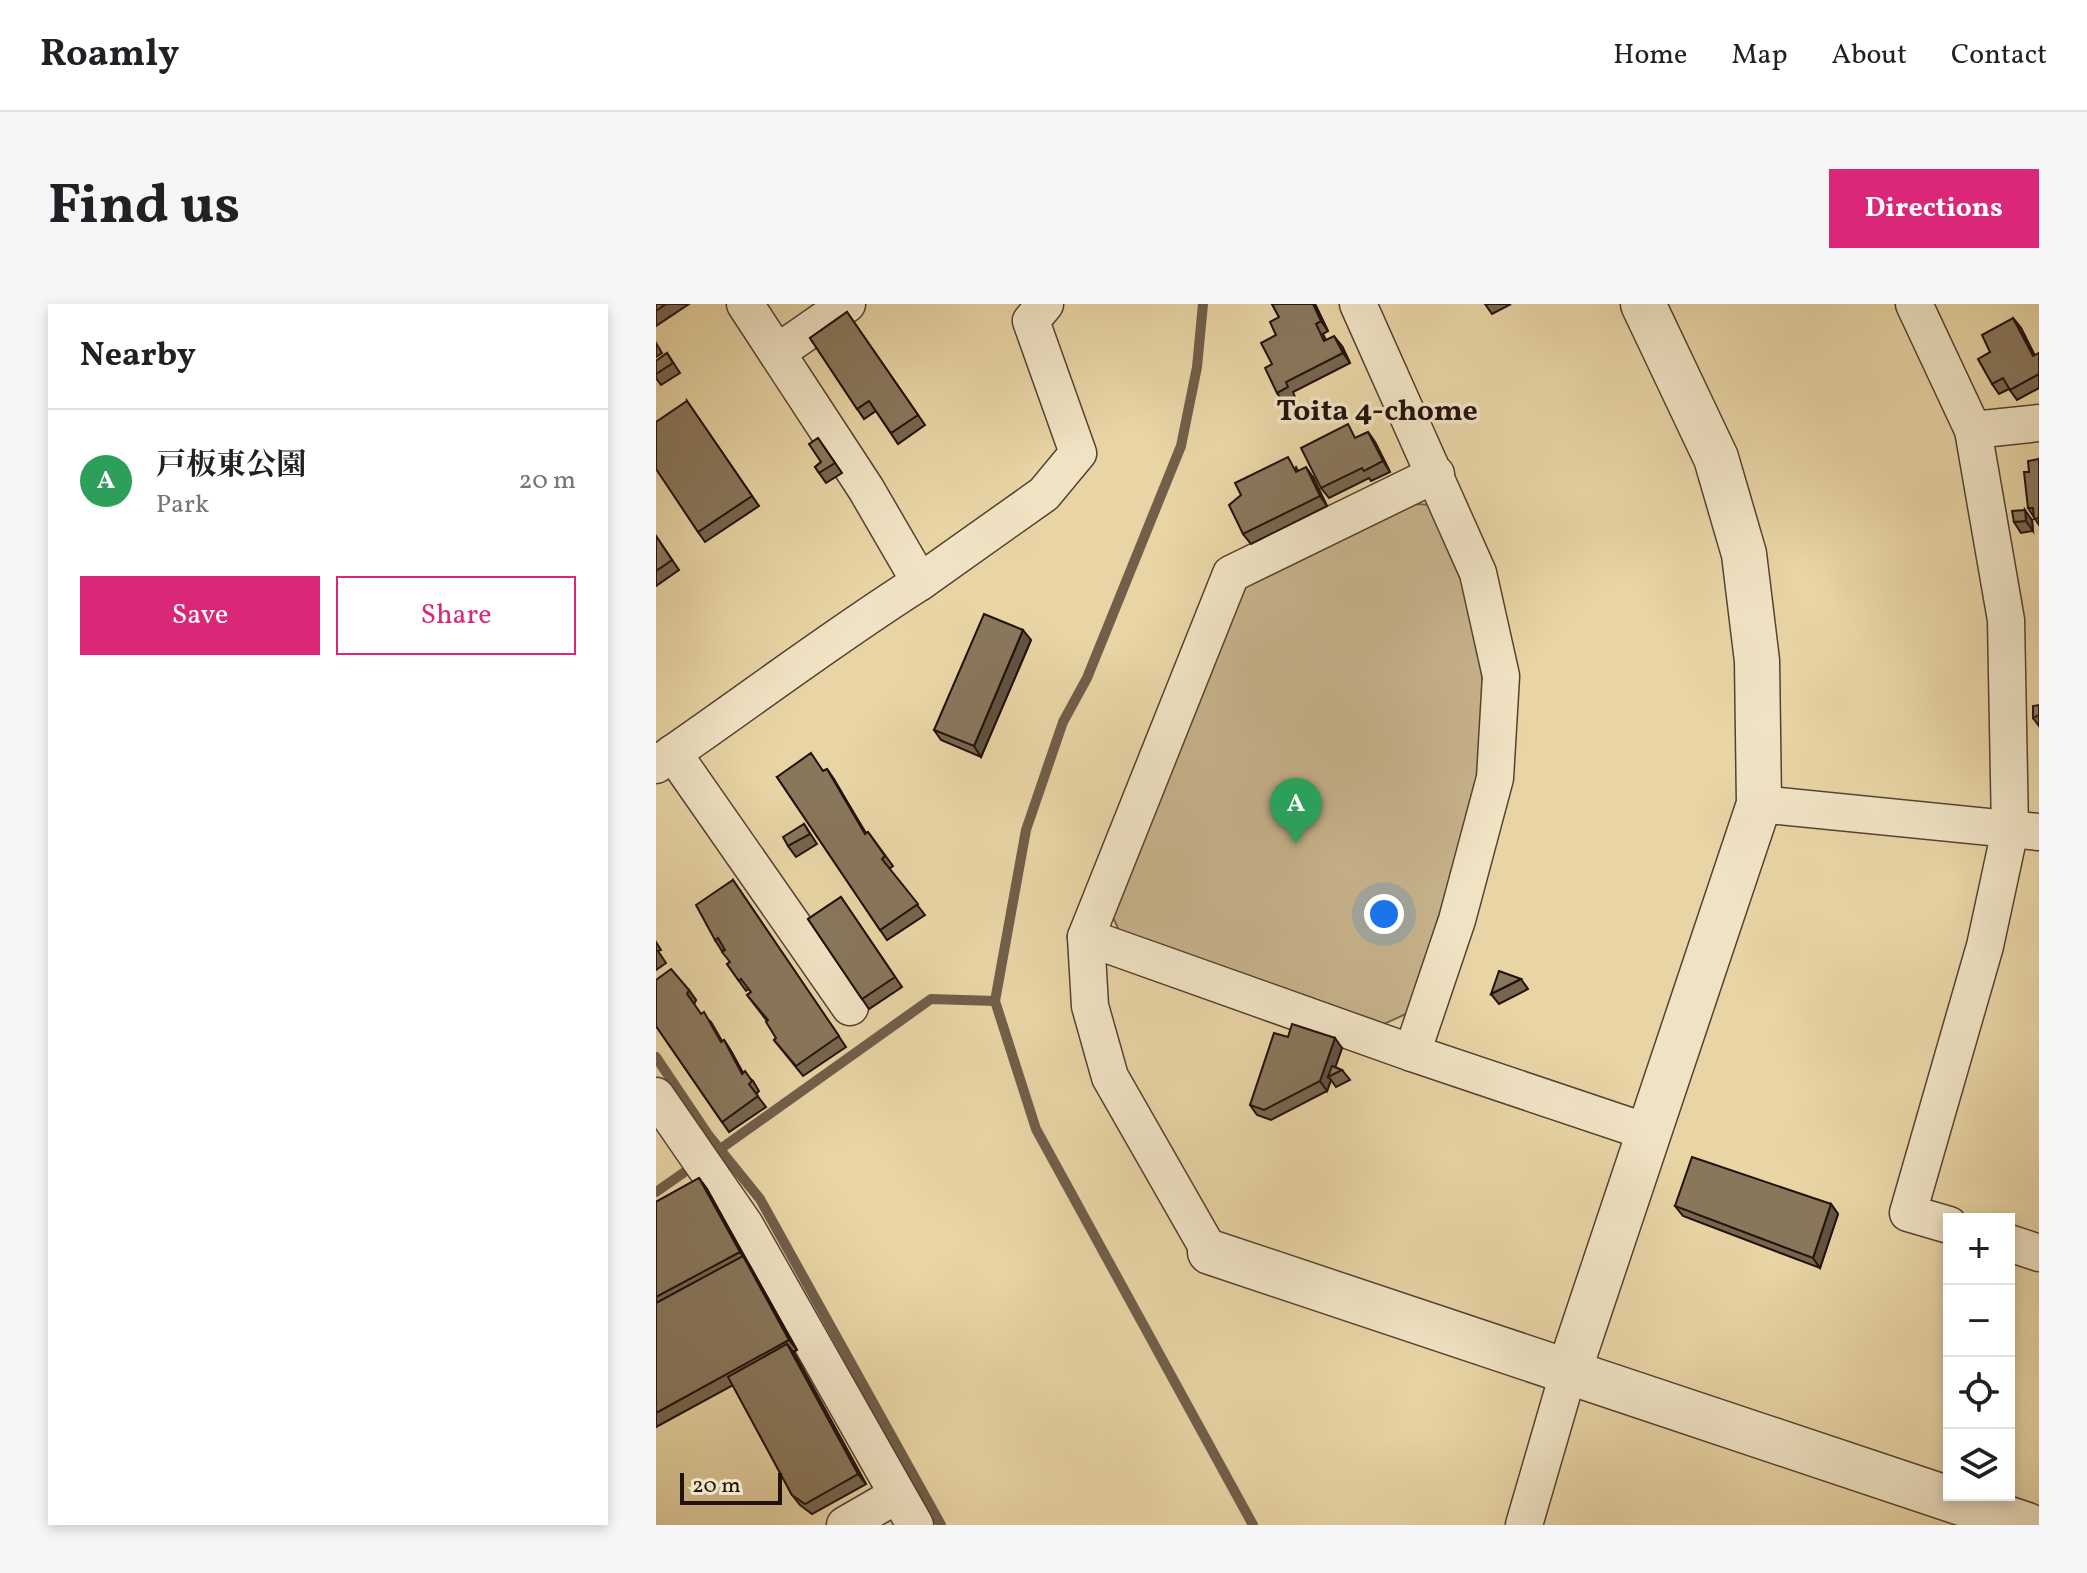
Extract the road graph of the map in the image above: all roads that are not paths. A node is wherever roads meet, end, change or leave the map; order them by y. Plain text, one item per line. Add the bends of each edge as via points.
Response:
1 (745, 304) edge
2 (847, 304) edge
3 (1045, 304) edge
4 (1358, 304) edge
5 (1643, 304) edge
6 (1914, 304) edge
7 (778, 352) junction
8 (2039, 423) edge
9 (1973, 430) junction
10 (1436, 474) junction
11 (920, 582) junction
12 (2023, 620) edge
13 (664, 759) edge
14 (1759, 804) junction
15 (2025, 831) edge
16 (1086, 937) junction
17 (850, 1007) dead end
18 (1412, 1053) junction
19 (656, 1096) edge
20 (1650, 1133) junction
21 (1943, 1223) edge
22 (2015, 1245) edge
23 (1210, 1252) joint
24 (2039, 1253) edge
25 (1568, 1374) junction
26 (906, 1510) edge
27 (845, 1525) edge
28 (1524, 1525) edge
29 (2027, 1525) edge

1 - 7 street
2 - 7 street
3 - 11 street via 1031,321 1078,453 1044,494
4 - 10 street
5 - 14 street via 1716,458 1744,554 1757,661
6 - 9 street
7 - 11 street
8 - 9 street
9 - 12 street
10 - 16 street via 1231,574
10 - 18 street via 1478,573 1501,676 1495,778 1457,920
11 - 13 street
12 - 15 street
13 - 17 street
14 - 15 street
14 - 20 street
15 - 21 street via 1985,946 1908,1213
16 - 18 street
16 - 23 street via 1090,1006 1110,1077
18 - 20 street
19 - 26 street via 745,1225
20 - 25 street
22 - 24 street
23 - 25 street
25 - 28 street
25 - 29 street
26 - 27 street

